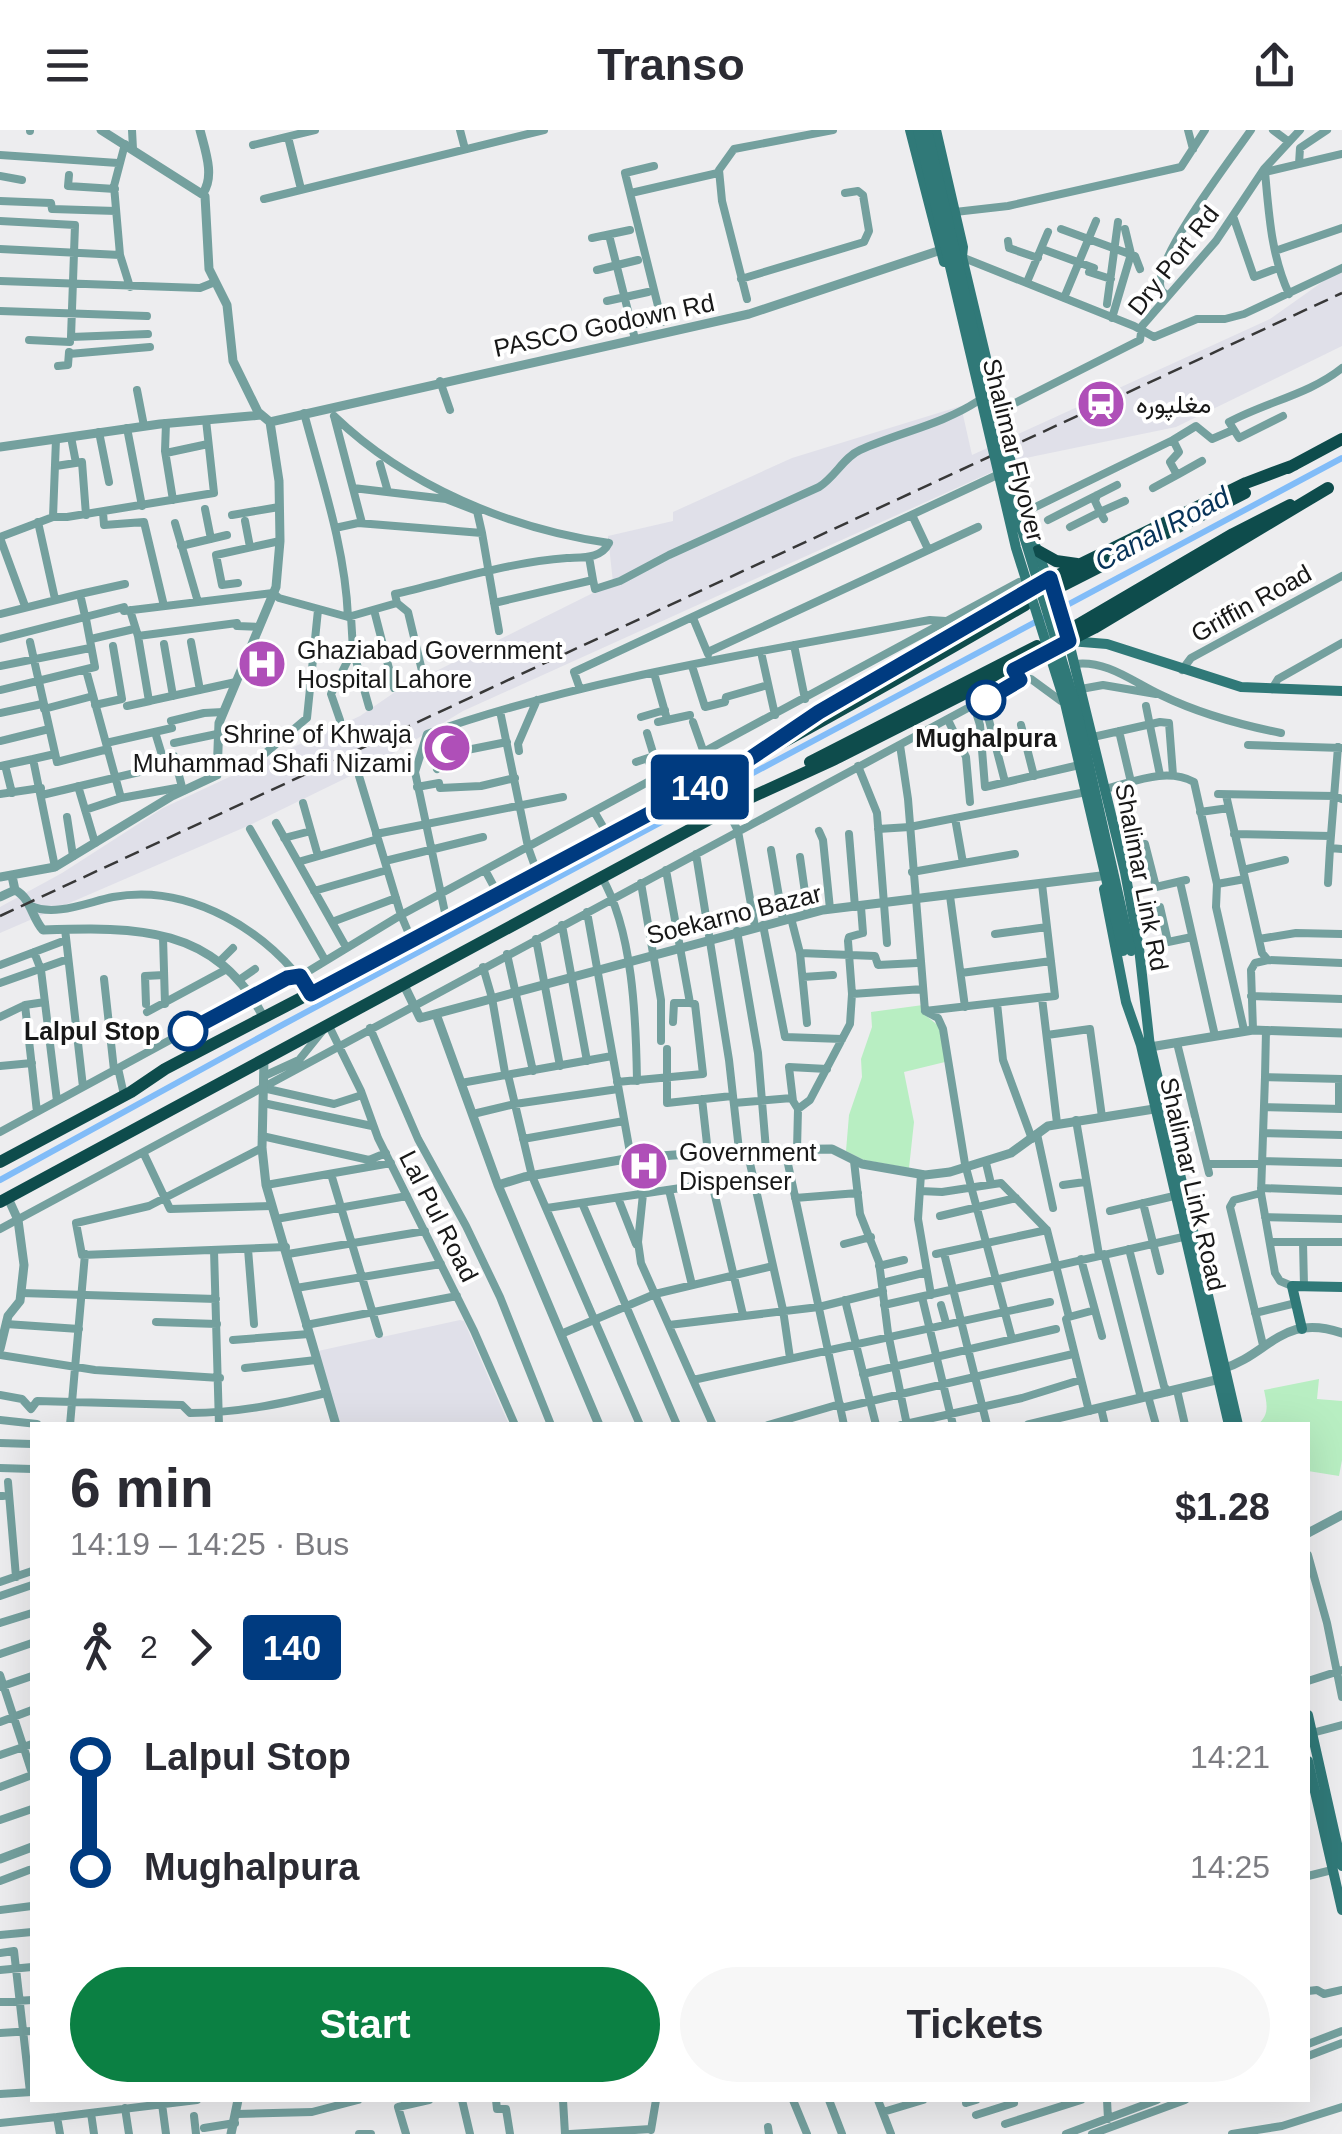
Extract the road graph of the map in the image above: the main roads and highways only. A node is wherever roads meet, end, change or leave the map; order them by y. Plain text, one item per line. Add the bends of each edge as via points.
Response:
1 (910, 130) edge
2 (918, 130) edge
3 (927, 130) edge
4 (936, 130) edge
5 (1340, 440) edge
6 (1011, 456) junction
7 (992, 462) junction
8 (1294, 464) junction
9 (1342, 480) edge
10 (1328, 488) junction
11 (1038, 552) junction
12 (1080, 564) junction
13 (1023, 566) joint
14 (1050, 578) junction
15 (1024, 585) junction
16 (1060, 590) junction
17 (1025, 602) junction
18 (1070, 623) junction
19 (1069, 641) junction
20 (1043, 645) junction
21 (1342, 691) edge
22 (743, 801) junction
23 (1127, 951) junction
24 (1146, 1047) junction
25 (0, 1162) edge
26 (4, 1200) edge
27 (1342, 1286) edge
28 (1302, 1328) road end
29 (1221, 1374) junction
30 (1229, 1422) edge
31 (1237, 1422) edge
32 (1310, 1724) edge
33 (1310, 1767) edge
34 (1325, 1815) junction
35 (1337, 1868) edge
36 (1342, 1910) edge

1 - 7 main road
2 - 23 main road, Shalimar Flyover, bridge via 1012,530 1066,702
3 - 23 main road, Shalimar Flyover, bridge via 1012,497 1075,704
4 - 6 main road, Shalimar Link Rd
5 - 8 highway
6 - 7 main road
6 - 11 main road, Shalimar Link Rd
7 - 13 main road
8 - 12 highway
8 - 16 highway
9 - 10 highway
10 - 18 highway
10 - 19 highway
11 - 12 highway
11 - 14 main road, Shalimar Link Rd
12 - 14 highway
13 - 15 highway
14 - 15 highway
14 - 16 main road, Shalimar Link Rd
15 - 17 highway
16 - 18 main road, Shalimar Link Rd
17 - 20 main road, Shalimar Link Rd, bridge
17 - 25 highway via 819,712 739,766
18 - 19 main road, Shalimar Link Rd
19 - 20 highway
19 - 21 main road via 1106,644 1241,687
19 - 24 main road, Shalimar Link Rd via 1140,948
20 - 22 highway
20 - 22 highway via 1017,675
20 - 24 main road, Shalimar Link Rd via 1126,1002
22 - 26 highway
23 - 24 main road, Shalimar Link Rd
24 - 29 main road, Shalimar Link Road
24 - 29 main road, Shalimar Link Road via 1154,1109
27 - 28 main road via 1298,1286
29 - 30 main road, Shalimar Link Road
29 - 31 main road, Shalimar Link Road
32 - 34 main road
33 - 34 main road
34 - 35 main road
35 - 36 main road

